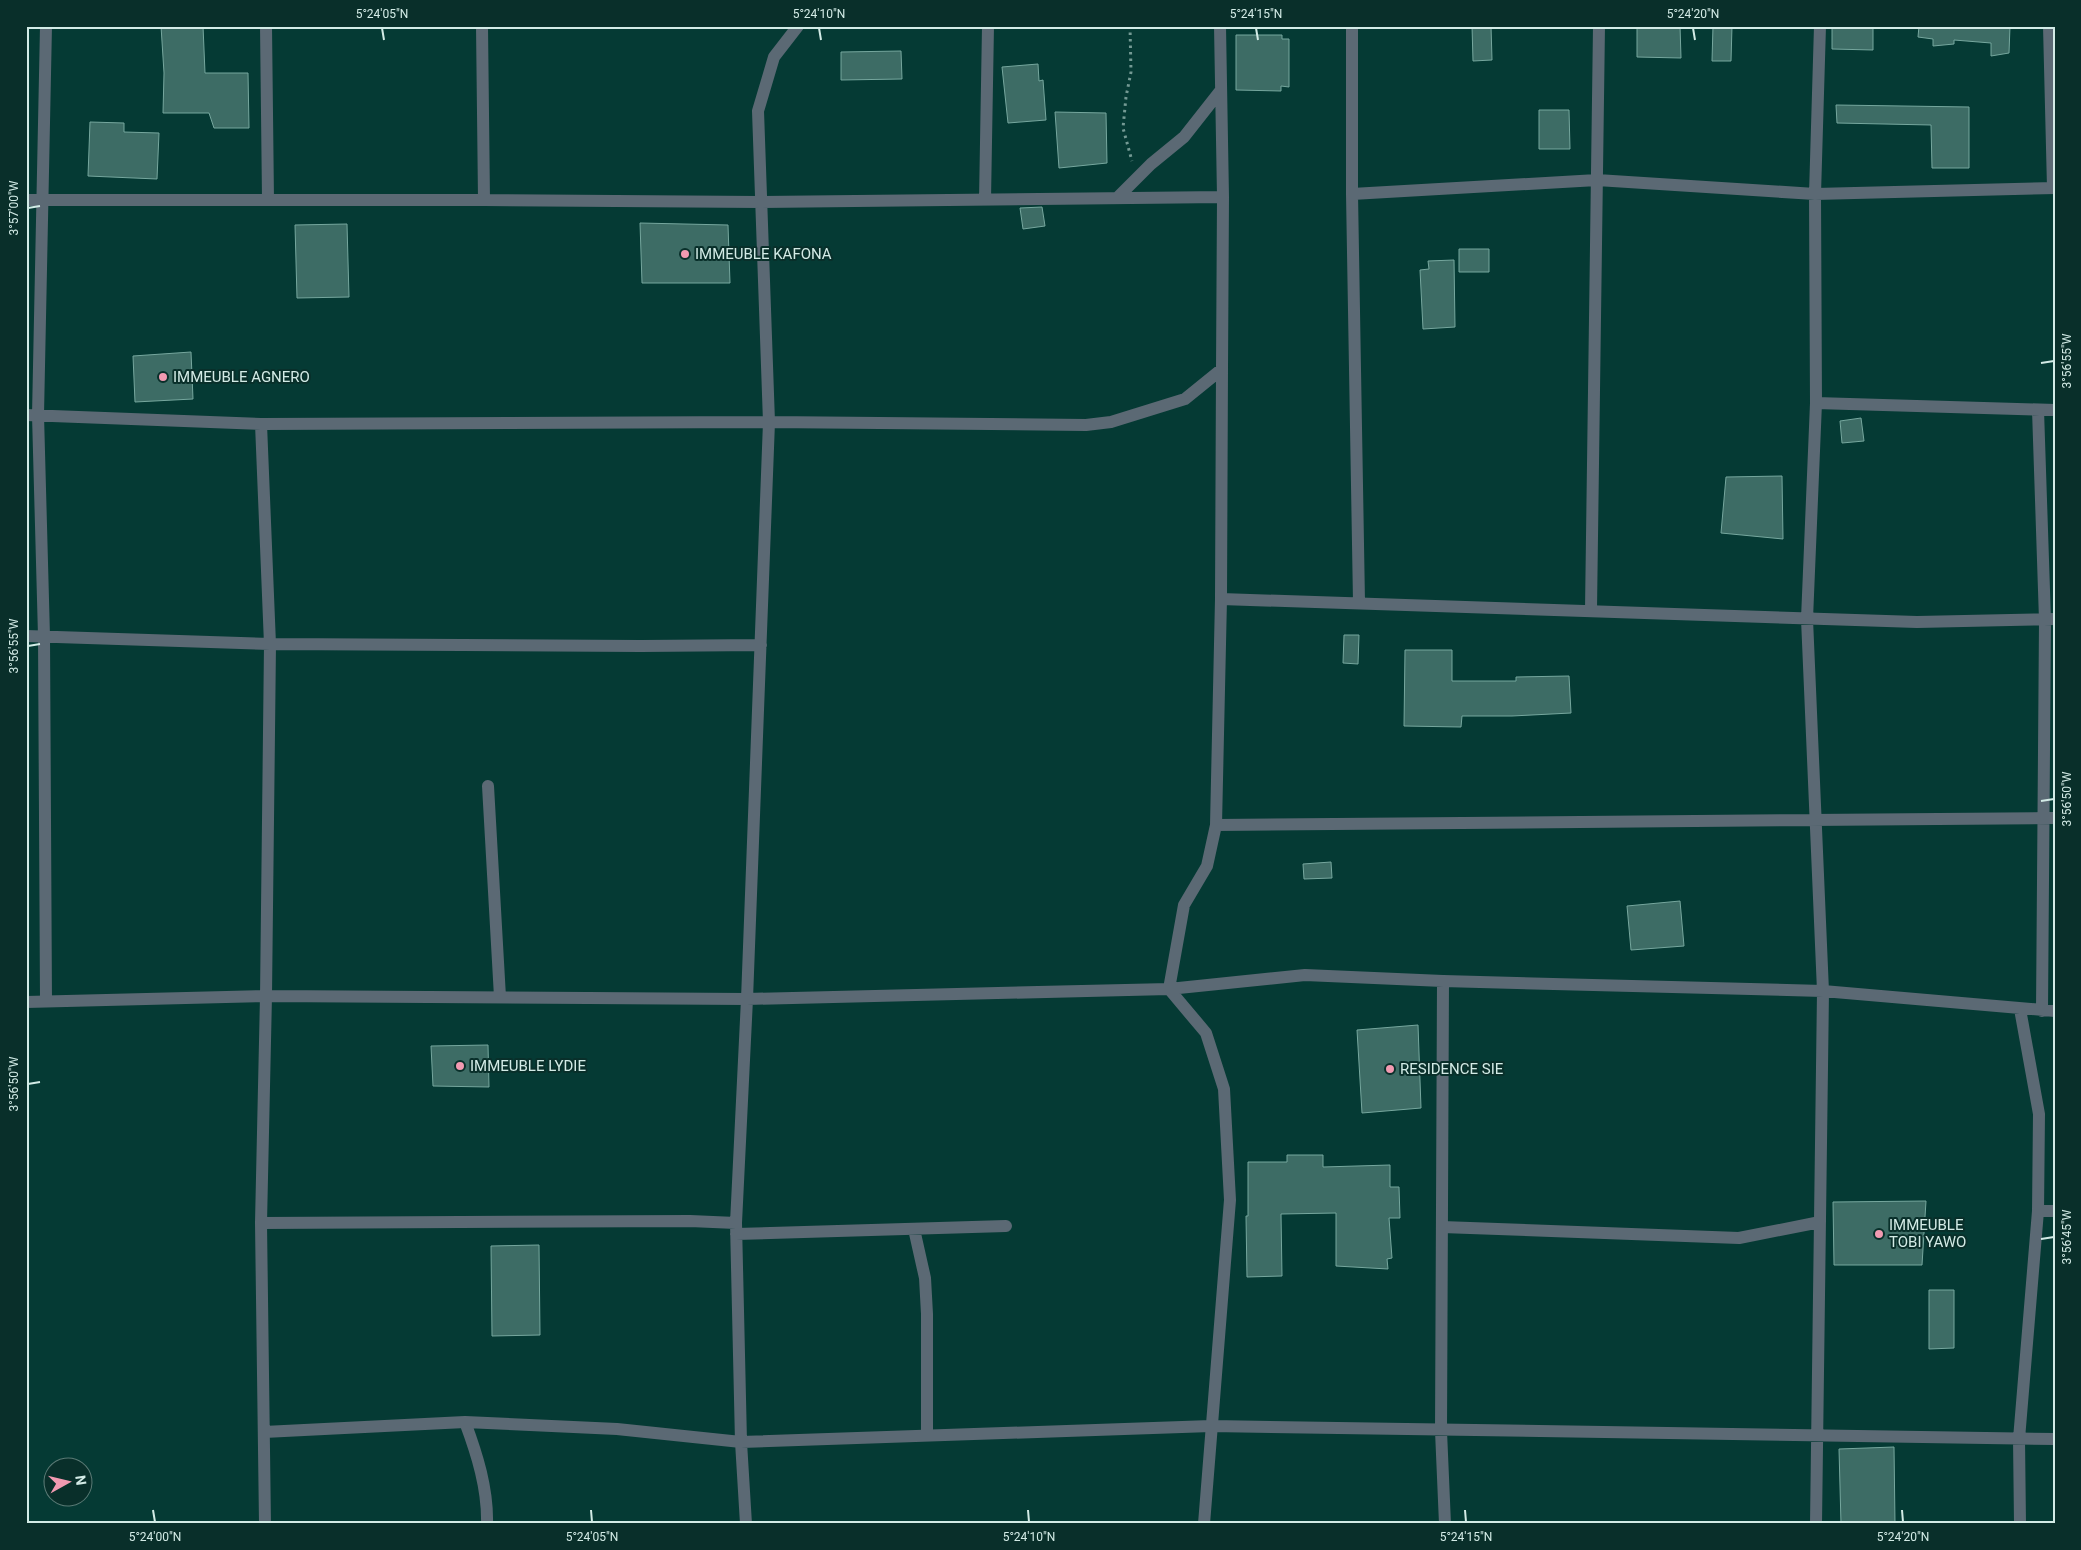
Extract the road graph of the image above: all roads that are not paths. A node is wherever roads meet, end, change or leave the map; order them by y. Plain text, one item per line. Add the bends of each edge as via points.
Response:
1 (46, 26) edge
2 (266, 26) edge
3 (482, 26) edge
4 (798, 26) edge
5 (988, 26) edge
6 (1220, 26) edge
7 (1352, 26) edge
8 (1599, 26) edge
9 (1820, 26) edge
10 (2049, 26) edge
11 (1221, 90) junction
12 (1597, 180) junction
13 (2054, 188) edge
14 (1352, 194) junction
15 (1815, 194) junction
16 (1223, 197) junction
17 (1117, 198) junction
18 (26, 200) edge
19 (44, 200) junction
20 (268, 200) junction
21 (484, 200) junction
22 (985, 200) junction
23 (760, 202) junction
24 (1222, 369) junction
25 (1816, 403) junction
26 (2038, 410) junction
27 (2055, 410) edge
28 (32, 415) edge
29 (769, 422) junction
30 (261, 424) junction
31 (1220, 599) junction
32 (1358, 602) junction
33 (1591, 610) junction
34 (1807, 619) junction
35 (2050, 619) edge
36 (26, 636) edge
37 (44, 636) junction
38 (270, 644) junction
39 (761, 645) junction
40 (488, 786) dead end
41 (2049, 818) edge
42 (1815, 821) junction
43 (1216, 825) junction
44 (1443, 981) junction
45 (1169, 989) junction
46 (1823, 991) junction
47 (266, 996) junction
48 (500, 998) junction
49 (747, 999) junction
50 (46, 1001) junction
51 (26, 1002) edge
52 (2020, 1009) junction
53 (2048, 1011) edge
54 (2038, 1211) junction
55 (2055, 1211) edge
56 (1820, 1222) junction
57 (261, 1223) junction
58 (1006, 1226) dead end
59 (1442, 1228) junction
60 (736, 1229) junction
61 (914, 1229) junction
62 (465, 1422) junction
63 (1211, 1426) junction
64 (1441, 1431) junction
65 (264, 1432) junction
66 (927, 1436) junction
67 (1818, 1436) junction
68 (2019, 1439) junction
69 (2055, 1439) edge
70 (741, 1442) junction
71 (265, 1524) edge
72 (487, 1524) edge
73 (746, 1524) edge
74 (1204, 1524) edge
75 (1445, 1524) edge
76 (1816, 1524) edge
77 (2020, 1524) edge

1 - 19 street
2 - 20 street
3 - 21 street
4 - 23 street via 774,57 758,111
5 - 22 street
6 - 11 street
7 - 14 street
8 - 12 street
9 - 15 street
10 - 13 street
11 - 16 street
11 - 17 street via 1184,137
12 - 14 street
12 - 15 street
12 - 33 street
13 - 15 street
14 - 32 street
15 - 25 street
16 - 17 street
16 - 24 street
17 - 22 street
18 - 19 street
19 - 20 street
19 - 28 street
20 - 21 street
21 - 23 street
22 - 23 street
23 - 29 street
24 - 29 street via 1185,399 1111,422 1094,424
24 - 31 street
25 - 26 street
25 - 34 street
26 - 27 street
26 - 35 street
28 - 30 street
28 - 37 street
29 - 30 street
29 - 39 street
30 - 38 street
31 - 32 street
31 - 43 street
32 - 33 street
33 - 34 street
34 - 35 street via 1917,622
34 - 42 street
35 - 41 street
36 - 37 street
37 - 38 street
37 - 50 street
38 - 39 street
38 - 47 street
39 - 49 street
40 - 48 street
41 - 42 street
41 - 53 street
42 - 43 street
42 - 46 street
43 - 45 street via 1207,866 1184,905
44 - 45 street via 1305,975
44 - 46 street
44 - 59 street
45 - 49 street
45 - 63 street via 1206,1034 1224,1089 1230,1200
46 - 52 street
46 - 56 street
47 - 48 street
47 - 50 street
47 - 57 street
48 - 49 street
49 - 60 street
50 - 51 street
52 - 53 street
52 - 54 street via 2039,1114
54 - 55 street
54 - 68 street
56 - 59 street via 1739,1238
56 - 67 street
57 - 60 street via 680,1222
57 - 65 street
58 - 61 street
59 - 64 street
60 - 61 street
60 - 70 street
61 - 66 street via 927,1314
62 - 65 street
62 - 70 street via 617,1430
62 - 72 street via 477,1456
63 - 64 street
63 - 66 street
63 - 74 street
64 - 67 street
64 - 75 street
65 - 71 street
66 - 70 street
67 - 68 street
67 - 76 street
68 - 69 street
68 - 77 street
70 - 73 street

